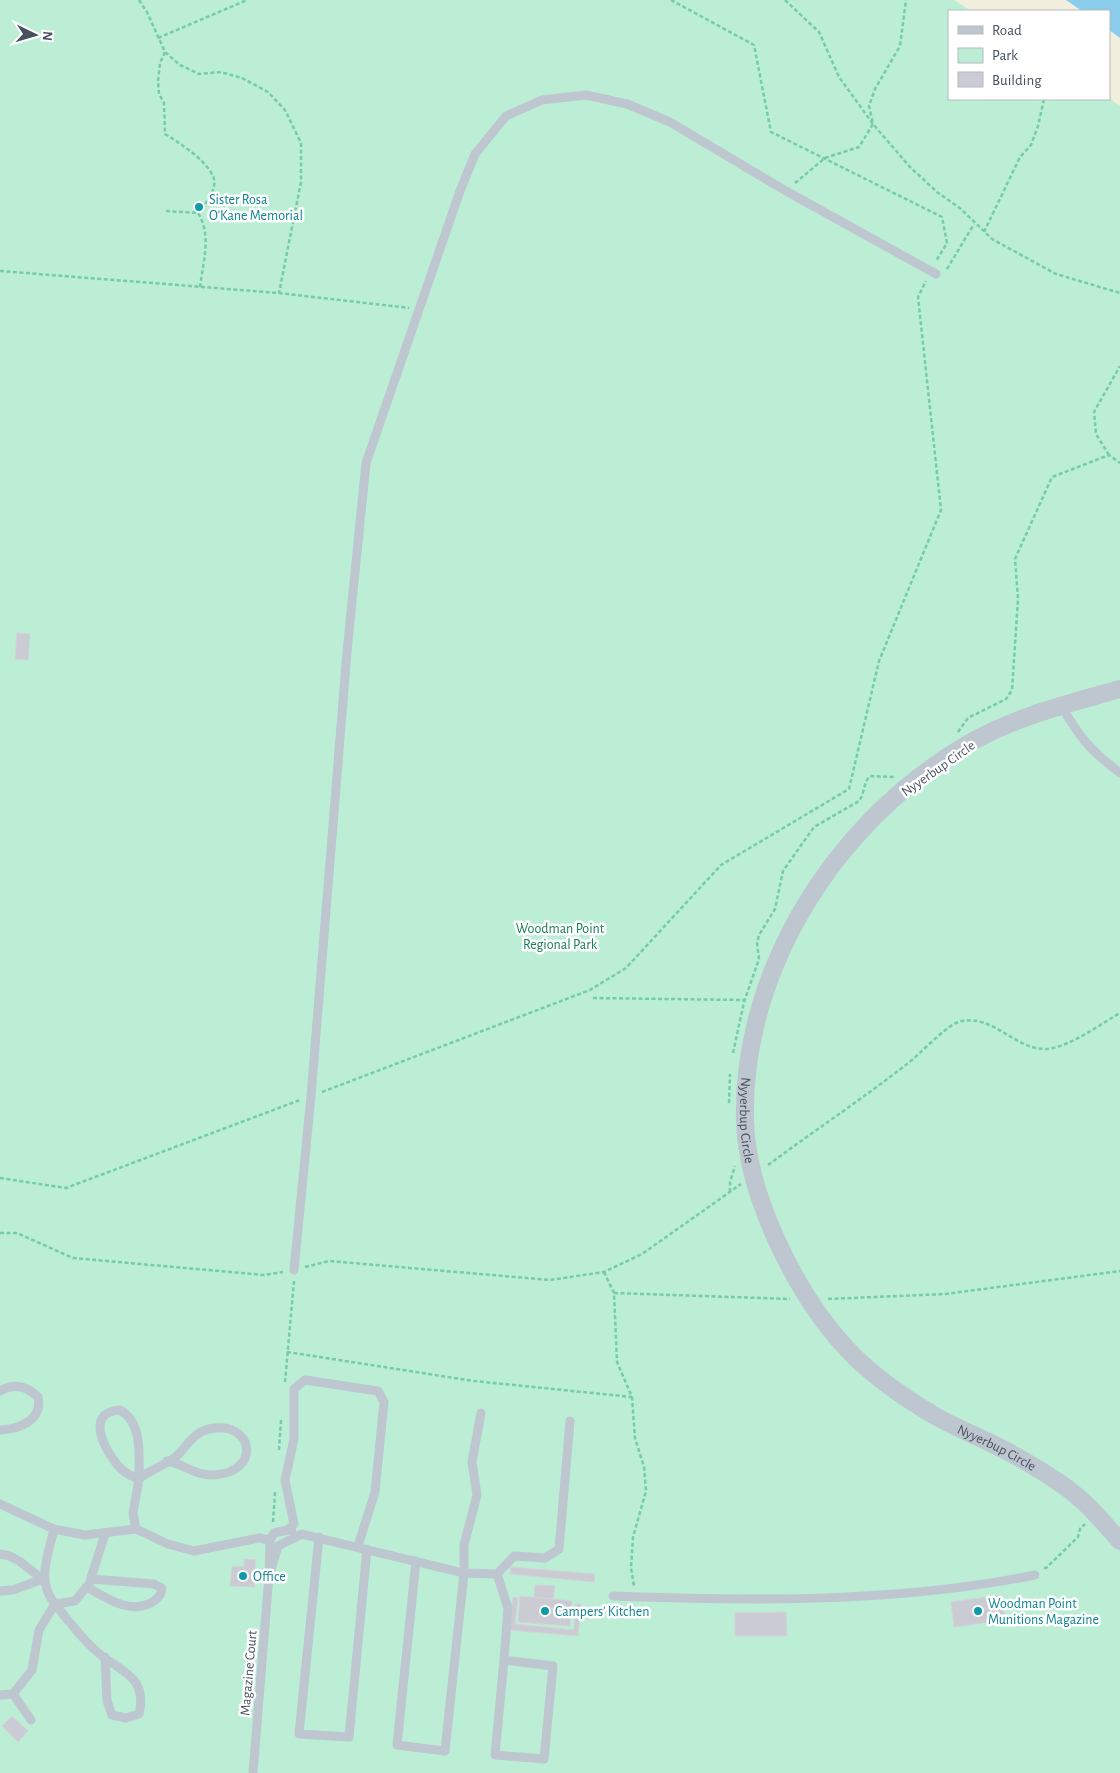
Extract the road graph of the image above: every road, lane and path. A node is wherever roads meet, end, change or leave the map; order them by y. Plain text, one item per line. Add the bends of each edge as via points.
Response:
1 (139, 0) edge
2 (247, 0) edge
3 (671, 0) edge
4 (785, 0) edge
5 (906, 0) edge
6 (158, 38) junction
7 (164, 52) junction
8 (1044, 100) edge
9 (873, 124) junction
10 (825, 158) junction
11 (786, 190) junction
12 (166, 211) dead end
13 (198, 213) junction
14 (974, 224) junction
15 (984, 232) junction
16 (0, 272) edge
17 (934, 272) junction
18 (200, 287) junction
19 (279, 292) junction
20 (1120, 293) edge
21 (418, 309) junction
22 (1120, 366) edge
23 (1109, 455) dead end
24 (1120, 690) edge
25 (1061, 705) junction
26 (1120, 773) edge
27 (593, 998) dead end
28 (760, 1004) junction
29 (1120, 1012) edge
30 (311, 1096) junction
31 (753, 1175) junction
32 (0, 1178) edge
33 (0, 1233) edge
34 (294, 1270) junction
35 (1120, 1271) edge
36 (604, 1272) junction
37 (614, 1293) junction
38 (808, 1300) junction
39 (287, 1352) dead end
40 (0, 1391) edge
41 (632, 1397) junction
42 (481, 1414) dead end
43 (570, 1421) dead end
44 (0, 1430) edge
45 (167, 1461) junction
46 (139, 1479) junction
47 (1, 1506) edge
48 (1086, 1523) dead end
49 (291, 1527) junction
50 (54, 1529) junction
51 (136, 1529) junction
52 (105, 1534) junction
53 (302, 1534) junction
54 (319, 1537) junction
55 (270, 1540) junction
56 (1120, 1541) edge
57 (362, 1548) junction
58 (0, 1554) edge
59 (416, 1561) junction
60 (464, 1573) junction
61 (497, 1574) junction
62 (1036, 1575) joint
63 (269, 1576) junction
64 (43, 1580) junction
65 (89, 1583) junction
66 (0, 1591) edge
67 (613, 1596) dead end
68 (636, 1597) junction
69 (54, 1604) junction
70 (105, 1657) junction
71 (504, 1660) junction
72 (13, 1694) junction
73 (0, 1695) edge
74 (31, 1720) dead end
75 (253, 1773) edge

1 - 6 path
2 - 6 path
3 - 10 path via 754,45 771,132
4 - 9 path via 819,32 839,77
5 - 9 path via 900,46 869,106
6 - 7 path
7 - 13 path via 158,81 164,103 166,134 202,162 214,179 214,189
7 - 19 path via 199,74 221,72 242,78 268,92 285,110 302,143 301,182
8 - 15 path via 1031,145 1020,157
9 - 10 path via 859,147
9 - 14 path via 910,168 961,209
10 - 11 path
10 - 17 path via 942,217 948,243
11 - 17 lane
11 - 21 lane via 670,122 626,104 586,96 542,100 506,116 475,154
12 - 13 path
13 - 18 path via 204,223 206,244
14 - 15 path
14 - 17 path via 941,278
15 - 20 path via 1056,274
16 - 18 path
17 - 30 path via 918,297 941,510 879,661 849,789 721,865 626,968 590,990
18 - 19 path
19 - 21 path
21 - 30 lane via 366,463 346,662
22 - 23 path via 1094,412 1096,434
24 - 25 street, Nyyerbup Circle
25 - 26 lane via 1078,735 1096,755
25 - 28 street, Nyyerbup Circle via 1020,718 975,741 928,772 878,812 807,902 776,961
27 - 28 path via 744,1000
28 - 31 street, Nyyerbup Circle via 748,1052 745,1123
29 - 31 path via 1076,1039 1051,1048 1025,1045 995,1027 974,1020 955,1023 907,1064
30 - 32 path via 66,1188
30 - 34 lane
31 - 36 path via 642,1254
31 - 38 street, Nyyerbup Circle via 781,1251
33 - 34 path via 17,1233 73,1258 264,1275
34 - 36 path via 329,1261 550,1280
35 - 38 path via 944,1294
36 - 37 path
37 - 38 path
37 - 41 path via 617,1362
38 - 56 street, Nyyerbup Circle via 848,1350 882,1380 936,1416 1012,1454 1078,1496
39 - 41 path via 474,1381
40 - 44 lane via 24,1386 38,1397 40,1404 30,1422
41 - 68 path via 635,1438 644,1467 646,1491 633,1537 631,1568
42 - 60 lane via 472,1462 477,1495 464,1545
43 - 61 lane via 559,1549 545,1558 514,1556
45 - 45 lane via 208,1429 221,1428 240,1434 248,1447 240,1466 215,1475 198,1474
45 - 46 lane
46 - 46 lane via 134,1423 120,1410 110,1411 102,1418 102,1440 121,1469
46 - 51 lane via 133,1513
47 - 50 lane
48 - 62 path via 1078,1537 1046,1568 1038,1567
49 - 53 lane
49 - 55 lane via 274,1533
49 - 57 lane via 285,1480 294,1439 294,1389 305,1380 378,1391 384,1402 375,1492
50 - 52 lane
50 - 64 lane
51 - 52 lane
51 - 55 lane via 168,1544 194,1551 259,1538
52 - 65 lane
53 - 54 lane
53 - 63 lane via 278,1546
54 - 57 lane
54 - 57 lane via 299,1734 349,1737
55 - 63 lane
57 - 59 lane
58 - 64 lane via 20,1561
59 - 60 lane
59 - 60 lane via 396,1745 445,1752
60 - 61 lane
61 - 71 lane via 508,1608
62 - 68 lane via 911,1594 743,1601
63 - 75 lane, Magazine Court
64 - 66 lane
64 - 69 lane
65 - 65 lane via 154,1584 162,1588 162,1593 145,1606 130,1608
65 - 69 lane via 75,1601
67 - 68 lane
69 - 70 lane
69 - 72 lane via 39,1630 32,1670
70 - 70 lane via 136,1682 142,1700 139,1714 126,1718 112,1715 107,1701
71 - 71 lane via 553,1666 544,1759 495,1755
72 - 73 lane
72 - 74 lane

